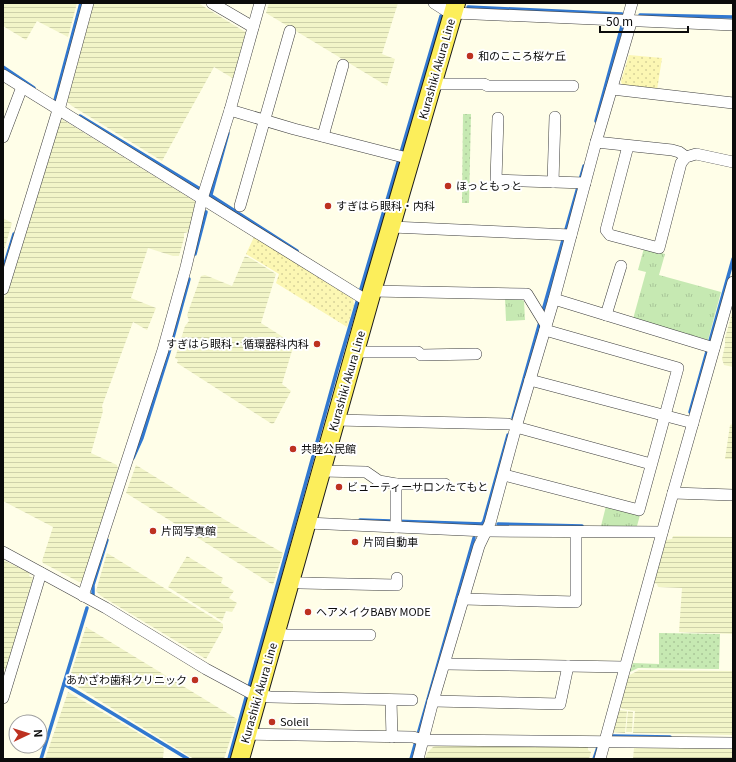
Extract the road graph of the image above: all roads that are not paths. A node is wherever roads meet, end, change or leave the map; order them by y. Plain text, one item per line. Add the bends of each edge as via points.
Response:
1 (88, 3) edge
2 (212, 3) edge
3 (260, 3) edge
4 (434, 3) edge
5 (632, 3) edge
6 (454, 8) edge
7 (627, 21) junction
8 (733, 25) edge
9 (253, 27) junction
10 (290, 32) dead end
11 (344, 65) dead end
12 (3, 75) edge
13 (433, 84) junction
14 (573, 86) dead end
15 (22, 87) junction
16 (612, 89) junction
17 (733, 103) edge
18 (58, 107) junction
19 (233, 111) junction
20 (555, 117) dead end
21 (498, 118) dead end
22 (264, 121) junction
23 (323, 136) junction
24 (3, 137) edge
25 (596, 142) junction
26 (628, 146) junction
27 (403, 157) junction
28 (686, 157) junction
29 (733, 162) edge
30 (553, 182) junction
31 (581, 183) junction
32 (202, 199) junction
33 (240, 206) dead end
34 (392, 227) junction
35 (566, 235) junction
36 (621, 266) dead end
37 (733, 282) edge
38 (3, 289) edge
39 (370, 296) junction
40 (554, 299) junction
41 (606, 315) junction
42 (543, 322) junction
43 (711, 347) junction
44 (355, 352) junction
45 (476, 354) dead end
46 (530, 380) junction
47 (664, 415) junction
48 (336, 420) junction
49 (689, 422) junction
50 (512, 426) junction
51 (651, 464) junction
52 (321, 471) junction
53 (504, 475) junction
54 (396, 484) junction
55 (445, 484) dead end
56 (673, 493) junction
57 (733, 495) edge
58 (307, 523) junction
59 (396, 523) junction
60 (486, 531) junction
61 (576, 532) junction
62 (659, 532) junction
63 (3, 552) edge
64 (41, 573) junction
65 (397, 578) dead end
66 (291, 581) junction
67 (83, 596) junction
68 (463, 600) junction
69 (276, 633) junction
70 (370, 635) dead end
71 (445, 664) junction
72 (568, 666) junction
73 (622, 667) junction
74 (253, 694) junction
75 (3, 698) edge
76 (391, 700) junction
77 (412, 700) dead end
78 (433, 701) junction
79 (247, 734) junction
80 (392, 737) junction
81 (419, 739) junction
82 (604, 742) junction
83 (733, 743) edge
84 (240, 759) edge
85 (418, 759) edge
86 (600, 759) edge

1 - 18 street
2 - 9 street
3 - 9 street
4 - 6 street via 445,10
5 - 7 street
6 - 7 street
6 - 13 main road, Kurashiki Akura Line
7 - 8 street
7 - 16 street via 630,26
9 - 19 street
10 - 22 street
11 - 23 street
12 - 15 street
13 - 14 street
13 - 27 main road, Kurashiki Akura Line
15 - 18 street
15 - 24 street
16 - 17 street
16 - 25 street
18 - 32 street
18 - 38 street
19 - 22 street
19 - 32 street
20 - 30 street
21 - 30 street via 496,180
22 - 23 street
22 - 33 street
23 - 27 street
25 - 26 street
25 - 31 street
26 - 28 street via 672,150
26 - 28 street via 606,230 610,235 659,248 681,163
27 - 34 main road, Kurashiki Akura Line
28 - 29 street via 696,154
30 - 31 street
31 - 35 street
32 - 39 street
32 - 67 street via 163,350
34 - 35 street
34 - 39 main road, Kurashiki Akura Line
35 - 40 street
36 - 41 street
37 - 43 street
39 - 42 street via 527,294
39 - 44 main road, Kurashiki Akura Line
40 - 41 street
40 - 42 street
41 - 43 street
42 - 46 street
42 - 47 street via 678,368
43 - 49 street
44 - 45 street
44 - 48 main road, Kurashiki Akura Line
46 - 47 street
46 - 50 street
47 - 49 street
47 - 51 street
48 - 50 street
48 - 52 main road, Kurashiki Akura Line
49 - 56 street
50 - 51 street
50 - 53 street
51 - 53 street via 639,510
52 - 54 street via 366,472 379,481
52 - 58 main road, Kurashiki Akura Line
53 - 60 street
54 - 55 street
54 - 59 street
56 - 57 street
56 - 62 street
58 - 59 street
58 - 66 main road, Kurashiki Akura Line
59 - 60 street
60 - 61 street
60 - 68 street
61 - 62 street
61 - 68 street via 576,602
62 - 73 street
63 - 64 street
64 - 67 street
64 - 75 street
65 - 66 street via 397,585
66 - 69 main road, Kurashiki Akura Line
67 - 74 street
68 - 71 street
69 - 70 street
69 - 74 main road, Kurashiki Akura Line
71 - 72 street
71 - 78 street
72 - 73 street
72 - 78 street via 560,704
73 - 82 street
74 - 76 street via 270,697
74 - 79 main road, Kurashiki Akura Line
76 - 77 street
76 - 80 street
78 - 81 street
79 - 80 street
79 - 84 main road, Kurashiki Akura Line
80 - 81 street
81 - 82 street
81 - 85 street
82 - 83 street
82 - 86 street

